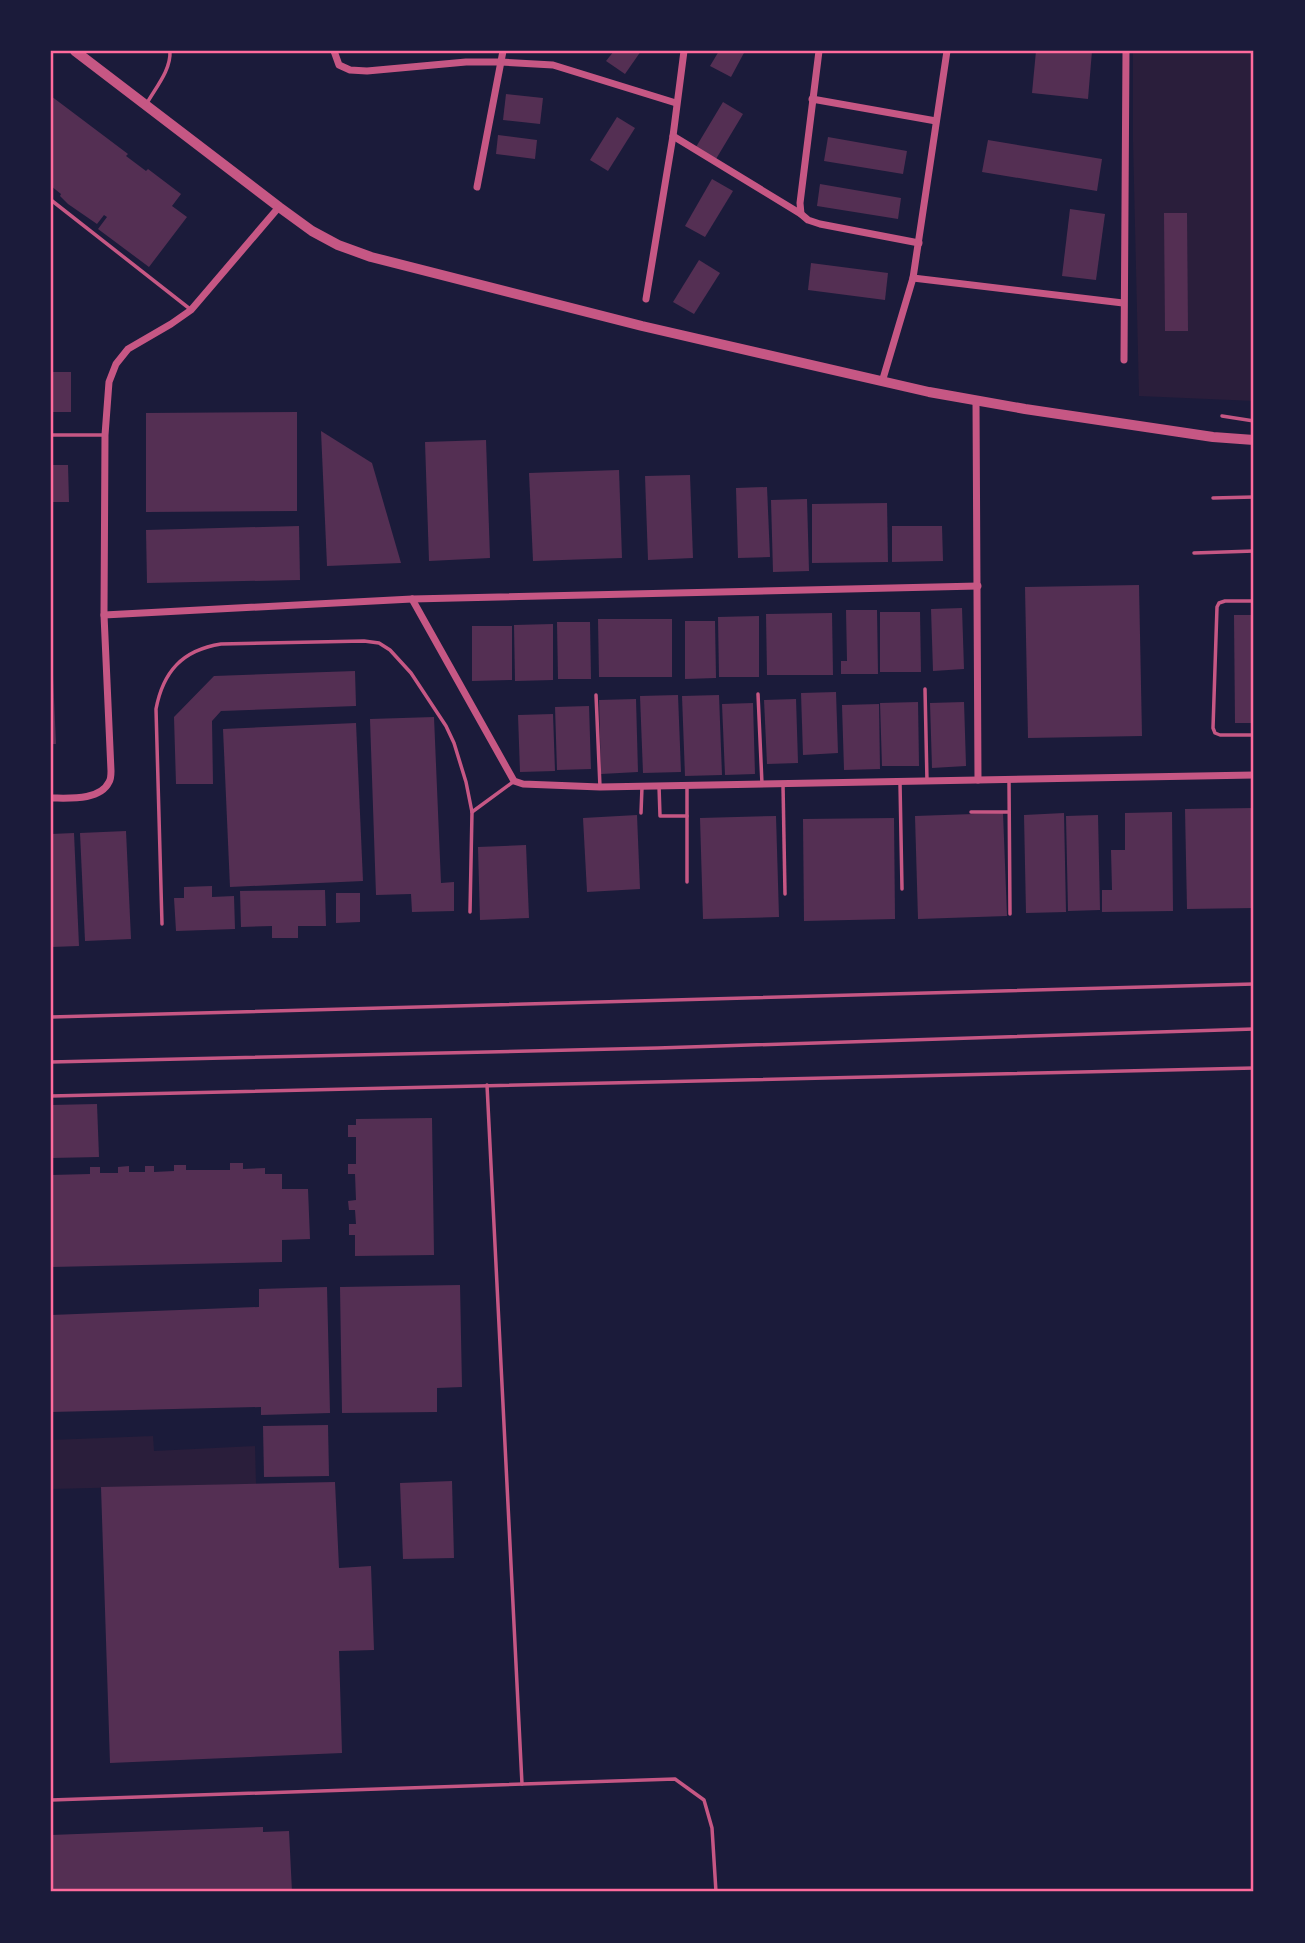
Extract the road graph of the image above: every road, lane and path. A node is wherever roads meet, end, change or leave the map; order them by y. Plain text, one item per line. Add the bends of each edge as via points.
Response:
1 (75, 51) edge
2 (170, 51) edge
3 (334, 51) edge
4 (503, 51) edge
5 (684, 51) edge
6 (819, 51) edge
7 (947, 51) edge
8 (1126, 51) edge
9 (501, 62) junction
10 (812, 99) junction
11 (676, 103) junction
12 (145, 105) junction
13 (936, 121) junction
14 (673, 136) junction
15 (477, 187) dead end
16 (51, 200) edge
17 (279, 207) junction
18 (801, 214) junction
19 (919, 243) junction
20 (913, 278) junction
21 (646, 299) dead end
22 (1123, 303) junction
23 (191, 310) junction
24 (1124, 360) dead end
25 (881, 382) junction
26 (976, 401) junction
27 (1222, 416) dead end
28 (1254, 421) edge
29 (51, 435) edge
30 (105, 435) junction
31 (1254, 440) edge
32 (1254, 497) edge
33 (1213, 498) dead end
34 (1254, 551) edge
35 (1194, 553) dead end
36 (978, 586) junction
37 (412, 599) junction
38 (1254, 601) edge
39 (104, 615) junction
40 (925, 690) dead end
41 (758, 694) dead end
42 (596, 695) dead end
43 (1254, 735) edge
44 (1254, 775) edge
45 (1009, 779) junction
46 (927, 780) junction
47 (978, 780) junction
48 (514, 781) junction
49 (900, 781) junction
50 (762, 783) junction
51 (783, 783) junction
52 (642, 785) junction
53 (659, 785) junction
54 (687, 785) junction
55 (600, 787) junction
56 (51, 798) edge
57 (472, 812) junction
58 (971, 812) dead end
59 (1009, 812) junction
60 (641, 813) dead end
61 (687, 816) junction
62 (687, 882) dead end
63 (902, 889) dead end
64 (785, 894) dead end
65 (470, 912) dead end
66 (1010, 914) dead end
67 (162, 924) dead end
68 (1254, 984) edge
69 (51, 1017) edge
70 (1254, 1029) edge
71 (51, 1062) edge
72 (1254, 1068) edge
73 (487, 1085) junction
74 (51, 1096) edge
75 (522, 1784) junction
76 (51, 1800) edge
77 (716, 1892) edge

1 - 12 street
2 - 12 lane via 164,75
3 - 9 street via 339,65 350,70
4 - 9 street
5 - 11 street
6 - 10 street
7 - 13 street
8 - 22 street
9 - 11 street via 554,65
9 - 15 street
10 - 13 street
10 - 18 street
11 - 14 street
12 - 17 street
13 - 19 street
14 - 18 street
14 - 21 street
16 - 23 lane
17 - 23 street
17 - 25 street via 312,231 371,257
18 - 19 street via 820,224
19 - 20 street
20 - 22 street
20 - 25 street
22 - 24 street
23 - 30 street via 128,349 116,364 108,382
25 - 26 street
26 - 31 street
26 - 36 street
27 - 28 lane
29 - 30 lane
30 - 39 street
32 - 33 lane
34 - 35 lane
36 - 37 street
36 - 47 street
37 - 39 street
37 - 48 street
38 - 43 lane via 1226,601 1217,607 1213,728 1220,735
39 - 56 street via 111,755 108,784 84,797
40 - 46 lane
41 - 50 lane
42 - 55 lane
44 - 45 street
45 - 47 street
45 - 59 lane
46 - 47 street
46 - 49 street
48 - 55 street
48 - 57 lane
49 - 51 street
49 - 63 lane
50 - 51 street
50 - 54 street
51 - 64 lane
52 - 53 street
52 - 55 street
52 - 60 lane
53 - 54 street
53 - 61 lane via 659,815
54 - 61 lane
57 - 65 lane
57 - 67 lane via 463,769 446,726 411,673 379,643 206,646 174,666 158,695
58 - 59 lane
59 - 66 lane
61 - 62 lane
68 - 69 lane
70 - 71 lane
72 - 73 lane
73 - 74 lane
73 - 75 lane
75 - 76 lane
75 - 77 lane via 675,1779 704,1800 712,1828

